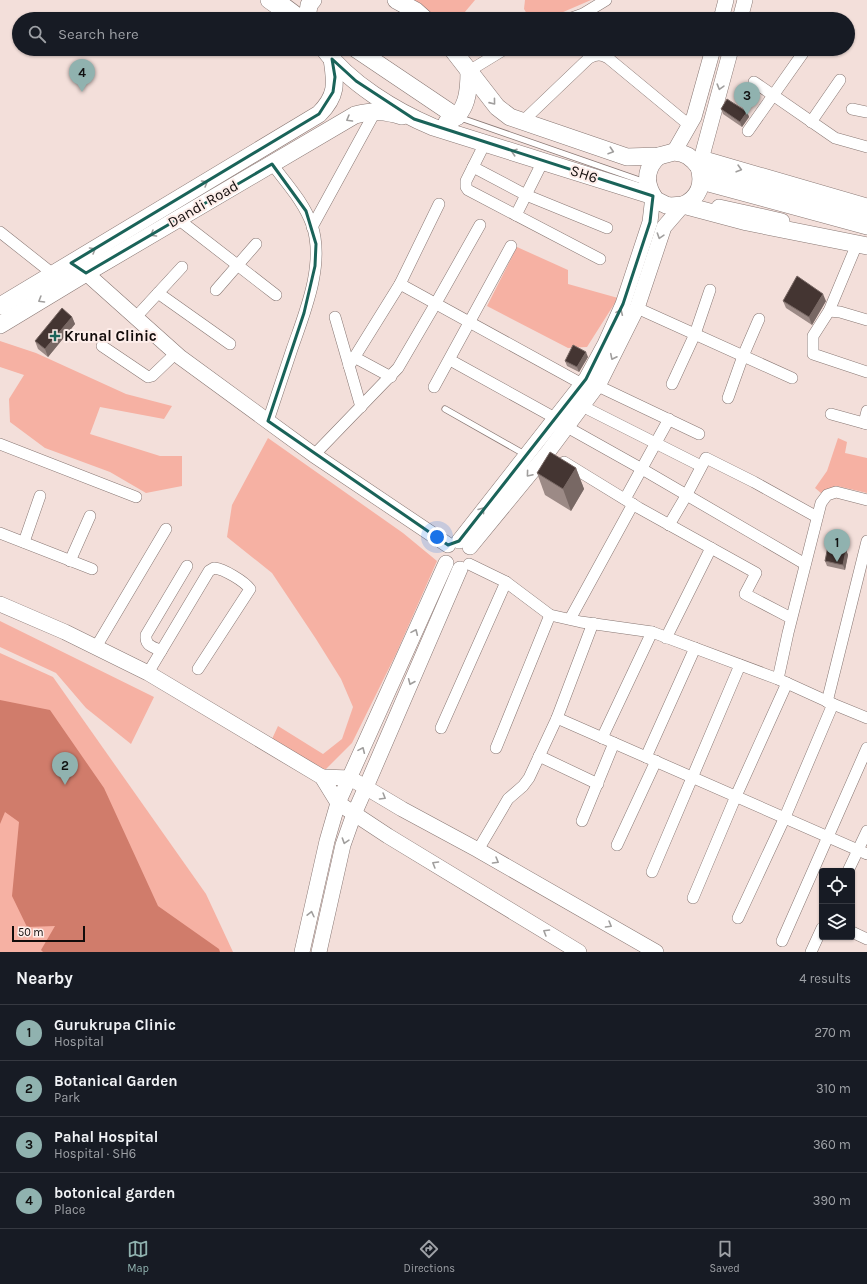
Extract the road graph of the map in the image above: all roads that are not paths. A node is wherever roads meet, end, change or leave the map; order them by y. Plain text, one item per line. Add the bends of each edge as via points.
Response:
1 (269, 0) edge
2 (285, 0) edge
3 (313, 0) edge
4 (396, 0) edge
5 (606, 0) edge
6 (726, 0) edge
7 (745, 0) edge
8 (293, 12) edge
9 (298, 12) edge
10 (307, 12) edge
11 (417, 12) edge
12 (586, 12) edge
13 (723, 12) edge
14 (742, 12) edge
15 (329, 56) edge
16 (330, 56) edge
17 (366, 56) edge
18 (457, 56) edge
19 (494, 56) edge
20 (594, 56) edge
21 (604, 56) edge
22 (711, 56) edge
23 (729, 56) edge
24 (801, 56) edge
25 (469, 71) junction
26 (840, 80) dead end
27 (754, 82) dead end
28 (774, 96) junction
29 (852, 109) dead end
30 (374, 112) junction
31 (867, 112) edge
32 (457, 117) junction
33 (414, 119) junction
34 (522, 122) junction
35 (811, 122) junction
36 (689, 125) junction
37 (433, 127) junction
38 (748, 131) dead end
39 (485, 143) junction
40 (867, 147) edge
41 (667, 154) junction
42 (543, 161) junction
43 (272, 164) junction
44 (473, 167) junction
45 (700, 169) junction
46 (650, 190) junction
47 (526, 194) junction
48 (687, 203) junction
49 (439, 204) dead end
50 (867, 206) edge
51 (516, 215) junction
52 (867, 218) edge
53 (178, 219) junction
54 (480, 225) dead end
55 (312, 227) junction
56 (867, 227) edge
57 (607, 228) dead end
58 (0, 232) edge
59 (864, 243) edge
60 (256, 244) dead end
61 (511, 246) dead end
62 (600, 259) dead end
63 (71, 263) junction
64 (237, 265) junction
65 (182, 267) dead end
66 (86, 273) junction
67 (53, 274) junction
68 (400, 284) junction
69 (216, 290) dead end
70 (710, 290) dead end
71 (158, 292) junction
72 (276, 295) dead end
73 (4, 299) edge
74 (436, 303) junction
75 (637, 308) junction
76 (829, 311) junction
77 (136, 317) junction
78 (335, 317) dead end
79 (759, 319) dead end
80 (867, 320) edge
81 (471, 322) junction
82 (0, 325) edge
83 (695, 334) junction
84 (230, 344) dead end
85 (102, 346) dead end
86 (176, 353) junction
87 (743, 356) junction
88 (450, 360) junction
89 (352, 362) junction
90 (867, 372) edge
91 (390, 377) junction
92 (792, 378) dead end
93 (582, 384) junction
94 (672, 384) dead end
95 (598, 386) junction
96 (434, 387) dead end
97 (728, 398) dead end
98 (582, 406) junction
99 (361, 407) junction
100 (445, 409) dead end
101 (867, 411) edge
102 (831, 414) dead end
103 (669, 419) junction
104 (268, 421) junction
105 (561, 422) junction
106 (866, 423) edge
107 (699, 434) dead end
108 (656, 443) junction
109 (0, 444) edge
110 (548, 452) junction
111 (526, 454) junction
112 (314, 455) junction
113 (701, 466) junction
114 (642, 469) junction
115 (40, 496) dead end
116 (686, 496) junction
117 (136, 497) dead end
118 (867, 500) edge
119 (629, 502) junction
120 (90, 516) dead end
121 (817, 517) junction
122 (669, 525) junction
123 (166, 529) dead end
124 (0, 533) edge
125 (24, 542) junction
126 (867, 542) edge
127 (459, 544) junction
128 (711, 548) junction
129 (70, 560) junction
130 (446, 563) junction
131 (805, 564) junction
132 (187, 566) dead end
133 (465, 567) junction
134 (92, 569) dead end
135 (506, 582) junction
136 (0, 604) edge
137 (550, 615) junction
138 (791, 618) junction
139 (570, 619) junction
140 (593, 623) junction
141 (652, 632) junction
142 (666, 638) junction
143 (96, 647) junction
144 (695, 648) junction
145 (161, 651) junction
146 (740, 665) junction
147 (198, 669) dead end
148 (148, 673) junction
149 (782, 681) junction
150 (830, 703) junction
151 (557, 718) junction
152 (867, 718) edge
153 (441, 728) dead end
154 (602, 738) junction
155 (614, 743) junction
156 (496, 748) dead end
157 (867, 748) edge
158 (539, 756) junction
159 (651, 759) junction
160 (692, 777) junction
161 (322, 778) junction
162 (350, 778) junction
163 (598, 784) junction
164 (366, 787) junction
165 (736, 796) junction
166 (338, 803) junction
167 (354, 814) junction
168 (785, 817) junction
169 (582, 821) dead end
170 (867, 830) edge
171 (829, 836) junction
172 (617, 845) dead end
173 (478, 850) junction
174 (863, 852) edge
175 (850, 868) edge
176 (652, 872) dead end
177 (693, 898) dead end
178 (738, 918) dead end
179 (855, 933) edge
180 (819, 935) edge
181 (867, 939) edge
182 (782, 941) dead end
183 (302, 952) edge
184 (319, 952) edge
185 (579, 952) edge
186 (656, 952) edge
187 (811, 952) edge

1 - 8 main road
2 - 9 lane
3 - 10 main road
4 - 11 main road
5 - 12 street
6 - 13 street
7 - 14 street
63 -> 15 main road, Dandi Road via 319,114 329,104 333,92 335,77
16 - 33 main road, SH6 via 361,84
17 - 32 main road
18 - 25 main road
19 - 25 street
20 - 34 street
21 - 36 street
22 - 36 street via 694,117
23 -> 45 street
24 - 28 street
25 - 32 main road via 469,92
25 -> 34 main road via 497,107
26 - 35 street
27 - 28 street
28 - 35 street
28 - 38 street
29 - 31 street
30 - 33 main road, Dandi Road via 385,111
30 -> 43 main road, Dandi Road via 355,115
30 - 55 street
32 - 37 main road
32 - 46 lane
33 - 37 main road, SH6
34 -> 41 main road via 627,157
35 - 40 street via 835,138
36 - 41 street
37 - 39 main road, SH6
42 -> 39 main road, SH6
39 - 44 street
41 - 45 main road via 681,152
41 - 46 main road via 653,161 649,168 647,176
42 - 46 main road, SH6
42 - 47 street
43 - 53 main road, Dandi Road
43 - 55 street via 306,211
44 - 47 street
44 - 51 street via 466,183 468,190
45 - 48 main road via 699,189
45 -> 50 street
45 - 52 main road
45 - 56 street
46 - 48 main road, SH6 via 656,200 666,205
93 -> 46 street via 606,344 623,304 650,222
47 - 51 street
47 - 57 street
48 - 59 main road, SH6 via 747,222
48 -> 75 street via 664,227
49 - 68 street
51 - 62 street
53 - 64 street
53 -> 66 main road, Dandi Road
54 - 74 street
55 - 104 street via 316,251 312,287
58 - 67 street
59 - 76 street
60 - 64 street
61 - 81 street
63 - 66 street
63 - 67 main road, Dandi Road
64 - 69 street
64 - 72 street
65 - 71 street
66 - 77 street
66 -> 82 main road, Dandi Road
67 - 73 main road, Dandi Road
68 - 74 street
68 - 89 street
70 - 83 street
71 - 77 street
71 - 84 street
74 - 81 street
74 - 91 street via 398,368
75 - 83 street
75 -> 95 street
76 - 80 street
76 - 90 street via 813,336 813,354
77 - 86 street
78 - 89 street
79 - 87 street
81 - 88 street
81 - 93 street
83 - 87 street
83 - 94 street
85 - 86 street via 148,377
86 - 104 street
87 - 92 street
87 - 97 street
88 - 96 street
88 - 105 street
89 - 91 street
89 - 99 street
91 - 99 street
93 - 105 street
95 - 98 street
95 - 103 street
98 - 105 street
98 - 108 street
99 - 112 street
100 - 111 lane
101 - 106 street
102 - 106 street
103 - 107 street
103 - 108 street
104 - 112 street
105 - 110 street
105 - 111 street
105 - 114 street
108 - 113 street
108 - 114 street
109 - 117 street
110 - 119 street
110 -> 127 street
127 -> 111 street
112 - 127 street
113 - 116 street
113 - 121 street via 706,458
114 - 116 street
114 - 119 street
115 - 125 street
116 - 122 street
116 - 131 street
118 - 121 street via 836,492 827,495 821,503
119 - 122 street
119 - 139 street
120 - 129 street
121 - 131 street
122 - 128 street
123 - 143 street
124 - 125 street
125 - 129 street
126 - 150 street
127 - 130 street via 444,554
127 - 133 street via 472,556
128 - 138 street via 756,573 745,594
128 - 142 street
129 - 134 street
130 - 133 street via 452,568
162 -> 130 street
131 - 138 street
132 - 145 street via 146,635 147,644
133 - 135 street
133 -> 164 street
135 - 137 street
135 - 153 street
136 - 143 street
137 - 139 street
137 - 156 street
138 - 149 street
139 - 140 street
140 - 141 street
140 - 151 street
141 - 142 street
141 - 154 street
142 - 144 street
143 - 148 street
144 - 146 street
144 - 159 street
145 - 147 street via 209,571 219,568 250,589
145 - 148 street
146 - 149 street
146 - 160 street
148 - 161 street
149 - 150 street
149 - 165 street
150 - 152 street
150 - 168 street
151 - 154 street
151 - 158 street
154 - 155 street
155 - 159 street
155 - 163 street
157 - 171 street
158 - 163 street
158 - 173 street via 529,778 508,799
159 - 160 street
159 - 172 street
160 - 165 street
160 - 176 street
161 - 162 street
161 - 166 street
162 - 164 street
162 - 166 street
163 - 169 street
164 - 167 street
164 -> 173 street
165 - 168 street
165 - 177 street
166 - 167 street
183 -> 166 street
167 -> 184 street via 343,845
185 -> 167 street
168 - 171 street
168 - 178 street
170 - 174 street
171 - 174 street
171 - 182 street
173 -> 186 street
174 - 175 street
179 - 181 street
180 - 187 street

